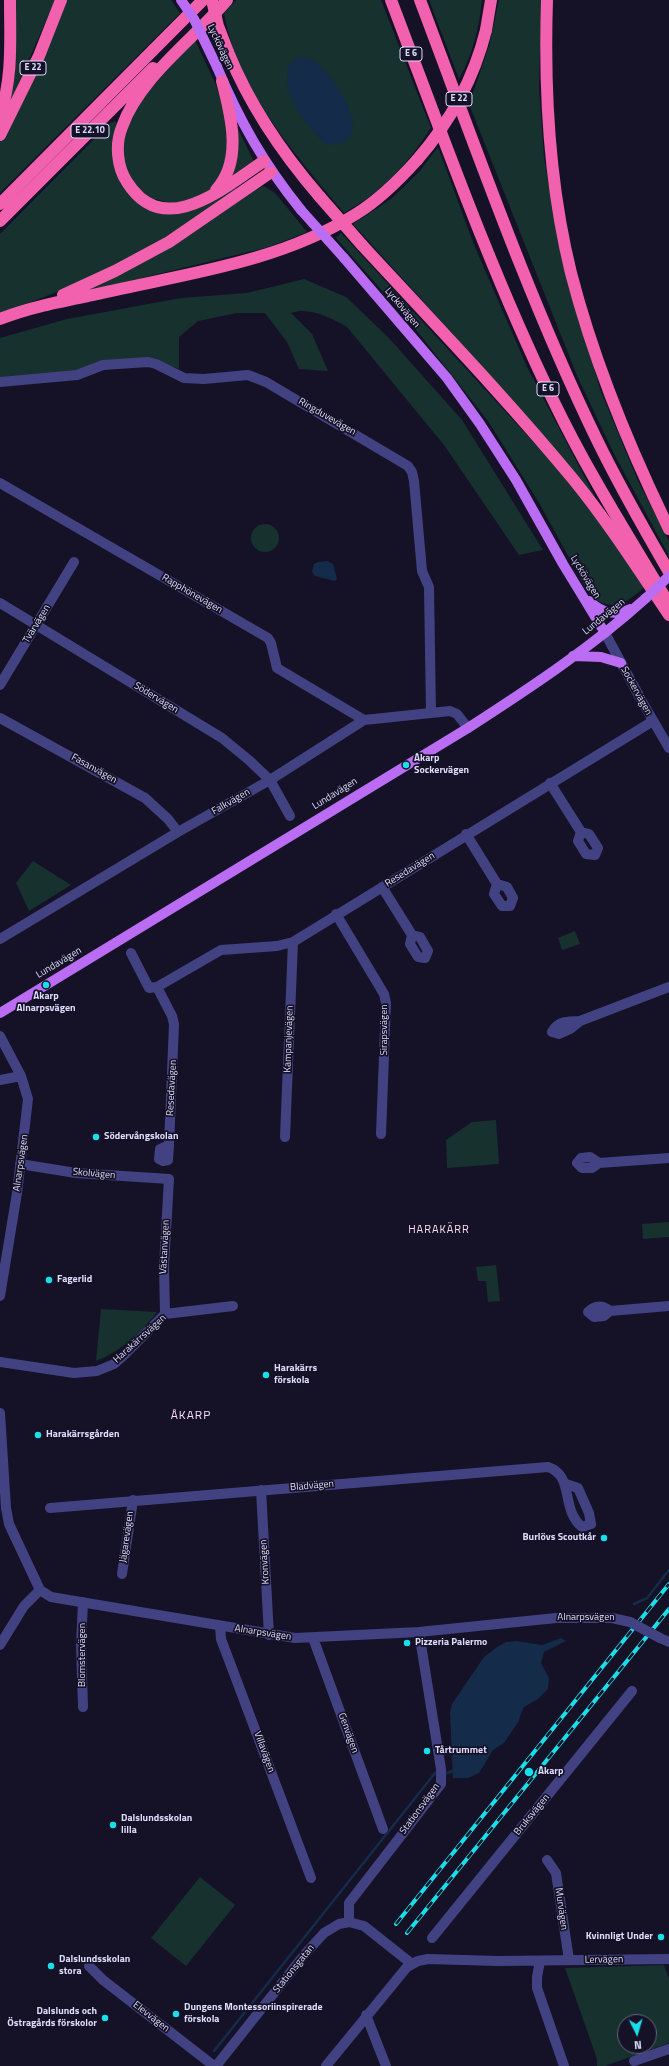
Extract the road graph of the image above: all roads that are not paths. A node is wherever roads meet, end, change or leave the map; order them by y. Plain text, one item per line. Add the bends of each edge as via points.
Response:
1 (10, 0) edge
2 (61, 0) edge
3 (182, 0) edge
4 (203, 0) edge
5 (212, 0) edge
6 (221, 0) edge
7 (228, 0) edge
8 (391, 0) edge
9 (420, 0) edge
10 (491, 0) edge
11 (547, 0) edge
12 (222, 81) junction
13 (0, 116) edge
14 (0, 135) edge
15 (264, 161) junction
16 (271, 172) junction
17 (210, 197) junction
18 (0, 204) edge
19 (0, 221) edge
20 (38, 307) junction
21 (0, 319) edge
22 (0, 382) edge
23 (0, 483) edge
24 (669, 529) edge
25 (74, 562) dead end
26 (669, 572) edge
27 (669, 576) edge
28 (578, 589) junction
29 (0, 603) edge
30 (669, 604) edge
31 (636, 606) junction
32 (669, 615) edge
33 (36, 625) junction
34 (605, 633) junction
35 (573, 656) junction
36 (621, 663) junction
37 (0, 685) edge
38 (431, 713) junction
39 (0, 718) edge
40 (364, 720) junction
41 (653, 721) junction
42 (468, 728) junction
43 (669, 748) edge
44 (270, 780) junction
45 (550, 783) junction
46 (290, 816) dead end
47 (178, 832) junction
48 (581, 832) dead end
49 (466, 834) junction
50 (497, 884) dead end
51 (382, 887) junction
52 (336, 914) junction
53 (412, 936) dead end
54 (0, 939) edge
55 (293, 942) junction
56 (131, 953) dead end
57 (669, 987) edge
58 (157, 988) junction
59 (0, 1012) edge
60 (580, 1021) dead end
61 (0, 1036) edge
62 (21, 1076) junction
63 (0, 1080) edge
64 (381, 1134) dead end
65 (285, 1137) dead end
66 (169, 1145) dead end
67 (669, 1158) edge
68 (599, 1163) dead end
69 (20, 1164) junction
70 (169, 1179) joint
71 (1, 1274) edge
72 (0, 1296) edge
73 (233, 1306) dead end
74 (669, 1306) edge
75 (610, 1311) dead end
76 (164, 1314) junction
77 (0, 1362) edge
78 (0, 1413) edge
79 (566, 1484) dead end
80 (261, 1490) junction
81 (133, 1500) junction
82 (3, 1508) edge
83 (50, 1508) dead end
84 (122, 1574) dead end
85 (40, 1590) junction
86 (83, 1602) junction
87 (220, 1626) junction
88 (419, 1632) junction
89 (269, 1635) junction
90 (313, 1638) junction
91 (664, 1640) edge
92 (0, 1645) edge
93 (632, 1691) dead end
94 (83, 1708) dead end
95 (383, 1829) dead end
96 (547, 1860) dead end
97 (311, 1878) dead end
98 (349, 1922) junction
99 (432, 1938) dead end
100 (669, 1959) edge
101 (569, 1960) junction
102 (540, 1961) junction
103 (412, 1964) junction
104 (89, 1966) dead end
105 (366, 2015) junction
106 (669, 2049) edge
107 (634, 2061) dead end
108 (215, 2066) edge
109 (326, 2066) edge
110 (386, 2066) edge
111 (564, 2066) edge

1 - 13 highway via 10,69
2 - 14 highway, E 22 via 39,56
3 - 12 main road, Lyckövägen, bridge via 194,19
4 - 18 highway, E 22.10
5 - 32 highway, bridge via 218,26 241,85 288,158 573,479
6 - 19 highway, E 22.10
7 - 17 highway via 138,96 121,127 118,143 122,174 139,197 152,205 182,209
8 - 30 highway, E 6 via 493,265 544,382 612,510
9 - 26 highway, E 6 via 479,158 553,343 596,439 627,500
10 - 20 highway, E 22, bridge via 478,58 456,106 434,140 417,160 389,189 362,210 307,240 222,266
11 - 24 highway via 546,86 550,136 556,194 571,272 599,366 635,457
12 - 15 main road, Lyckövägen
12 - 17 highway via 231,121 231,158 221,185
15 - 16 main road, Lyckövägen
15 - 17 highway
16 - 20 highway via 193,226 142,257
16 - 28 main road, Lyckövägen, bridge via 447,378 516,480
20 - 21 highway, E 22
22 - 38 street, Ringduvevägen via 77,375 103,365 148,362 184,378 248,375 266,382 408,466 414,481 422,571 429,587
23 - 40 street, Rapphönevägen via 268,638 277,668
25 - 33 street, Tvärvägen
27 - 31 main road, Lundavägen, bridge
28 - 31 main road via 588,601 603,612 618,613
28 - 34 main road, Lyckövägen
29 - 33 street, Södervägen
31 - 34 main road, Lundavägen
33 - 37 street, Tvärvägen
33 - 44 street, Södervägen via 222,738
34 - 35 main road, Lundavägen
34 - 36 street, Sockervägen
35 - 36 main road via 601,657
35 - 42 main road, Lundavägen via 519,696
36 - 41 street, Sockervägen
38 - 40 street, Falkvägen
38 - 42 street, Falkvägen via 453,712
39 - 47 street, Fasanvägen via 145,798
40 - 44 street, Falkvägen
41 - 43 street, Sockervägen
41 - 45 street, Resedavägen
42 - 59 main road, Lundavägen
44 - 46 street, Södervägen
44 - 47 street, Falkvägen
45 - 48 street
45 - 49 street, Resedavägen
47 - 54 street, Falkvägen
49 - 50 street
49 - 51 street, Resedavägen
51 - 52 street, Resedavägen
51 - 53 street
52 - 55 street, Resedavägen
52 - 64 street, Sirapsvägen via 384,994 386,1003
55 - 58 street, Resedavägen via 277,946 220,950
55 - 65 street, Kampanjevägen
56 - 58 street, Resedavägen via 149,988
57 - 60 street
58 - 66 street, Resedavägen via 174,1024
61 - 62 street, Alnarpsvägen
62 - 63 street
62 - 69 street, Alnarpsvägen via 28,1099
67 - 68 street
69 - 70 street, Skolvägen via 110,1176
69 - 71 street, Alnarpsvägen
70 - 76 street, Västanvägen
71 - 72 street, Alnarpsvägen
73 - 76 street, Harakärrsvägen
74 - 75 street
76 - 77 street, Harakärrsvägen via 114,1364 97,1371 74,1373
78 - 82 street
79 - 80 street, Bladvägen via 557,1470 548,1467
80 - 81 street, Bladvägen
80 - 89 street, Kronvägen
81 - 83 street, Bladvägen
81 - 84 street, Jägarevägen
82 - 85 street
85 - 86 street, Alnarpsvägen via 51,1597
85 - 92 street via 24,1606
86 - 87 street, Alnarpsvägen
86 - 94 street, Blomstervägen
87 - 89 street, Alnarpsvägen
87 - 97 street, Villavägen via 221,1639
88 - 90 street, Alnarpsvägen
88 - 91 street, Alnarpsvägen, bridge via 556,1618 612,1618 630,1622
88 - 98 street, Stationsvägen via 441,1769 441,1784 349,1902
89 - 90 street, Alnarpsvägen
90 - 95 street, Genvägen
93 - 99 street, Bruksvägen
96 - 101 street, Murvägen via 556,1873
98 - 103 street via 364,1926
98 - 108 street, Stationsgatan via 339,1924 324,1933
100 - 101 street, Lervägen
101 - 102 street, Lervägen
102 - 103 street, Lervägen via 428,1959
102 - 111 street via 536,1977 537,1988
103 - 105 street
104 - 108 street, Elevvägen via 103,1980
105 - 109 street
105 - 110 street
106 - 107 street

